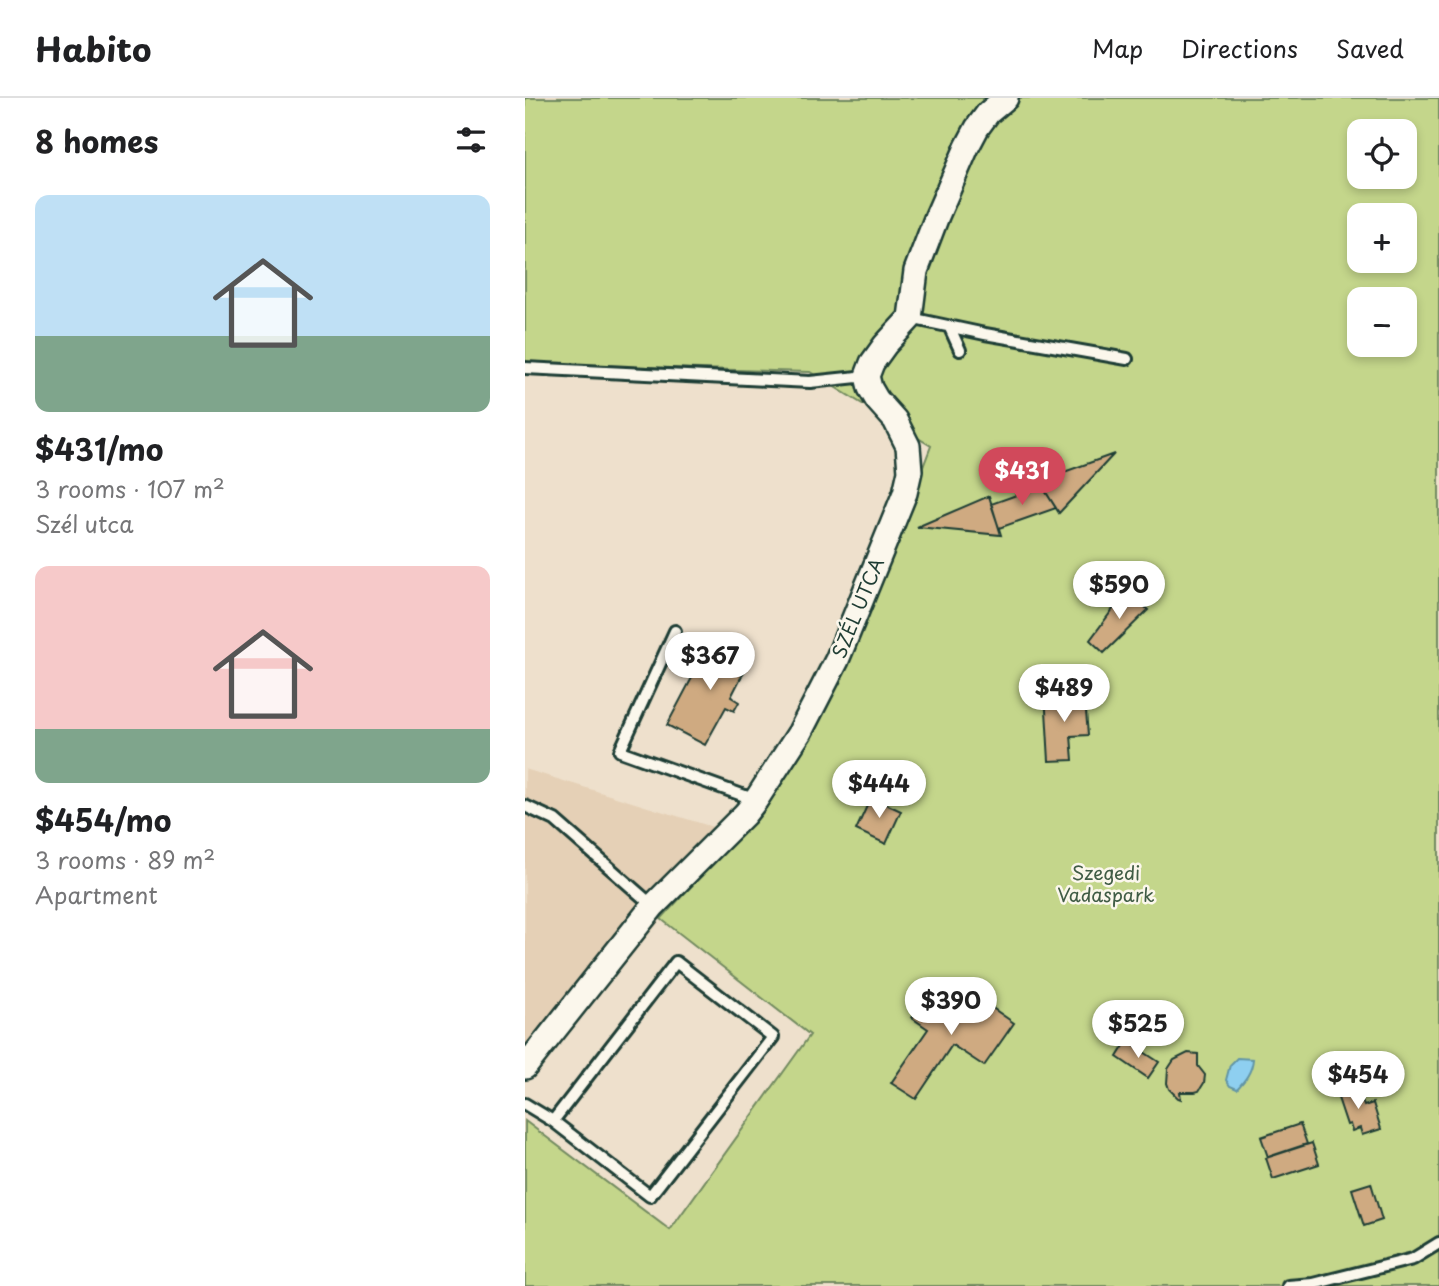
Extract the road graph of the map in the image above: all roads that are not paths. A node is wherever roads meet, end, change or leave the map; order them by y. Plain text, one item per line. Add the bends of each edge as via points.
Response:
1 (1006, 98) edge
2 (911, 318) junction
3 (950, 328) junction
4 (960, 350) dead end
5 (1126, 359) dead end
6 (525, 368) edge
7 (867, 376) junction
8 (675, 631) dead end
9 (756, 800) junction
10 (525, 806) edge
11 (653, 906) junction
12 (525, 1067) edge
13 (525, 1104) edge
14 (553, 1121) junction
15 (1439, 1243) edge
16 (1288, 1286) edge

1 - 2 street via 977,128 942,204 916,271
2 - 3 lane
2 - 7 street via 885,345
3 - 4 lane
3 - 5 lane
6 - 7 lane via 810,382
7 - 9 street, SZÉL UTCA via 877,400 908,446 910,471 905,492 837,660 800,732
8 - 9 lane via 619,751
9 - 11 street, SZÉL UTCA
10 - 11 lane via 555,820
11 - 12 street, SZÉL UTCA
13 - 14 lane
14 - 14 lane via 650,1196 773,1037 676,962
15 - 16 lane via 1413,1259

